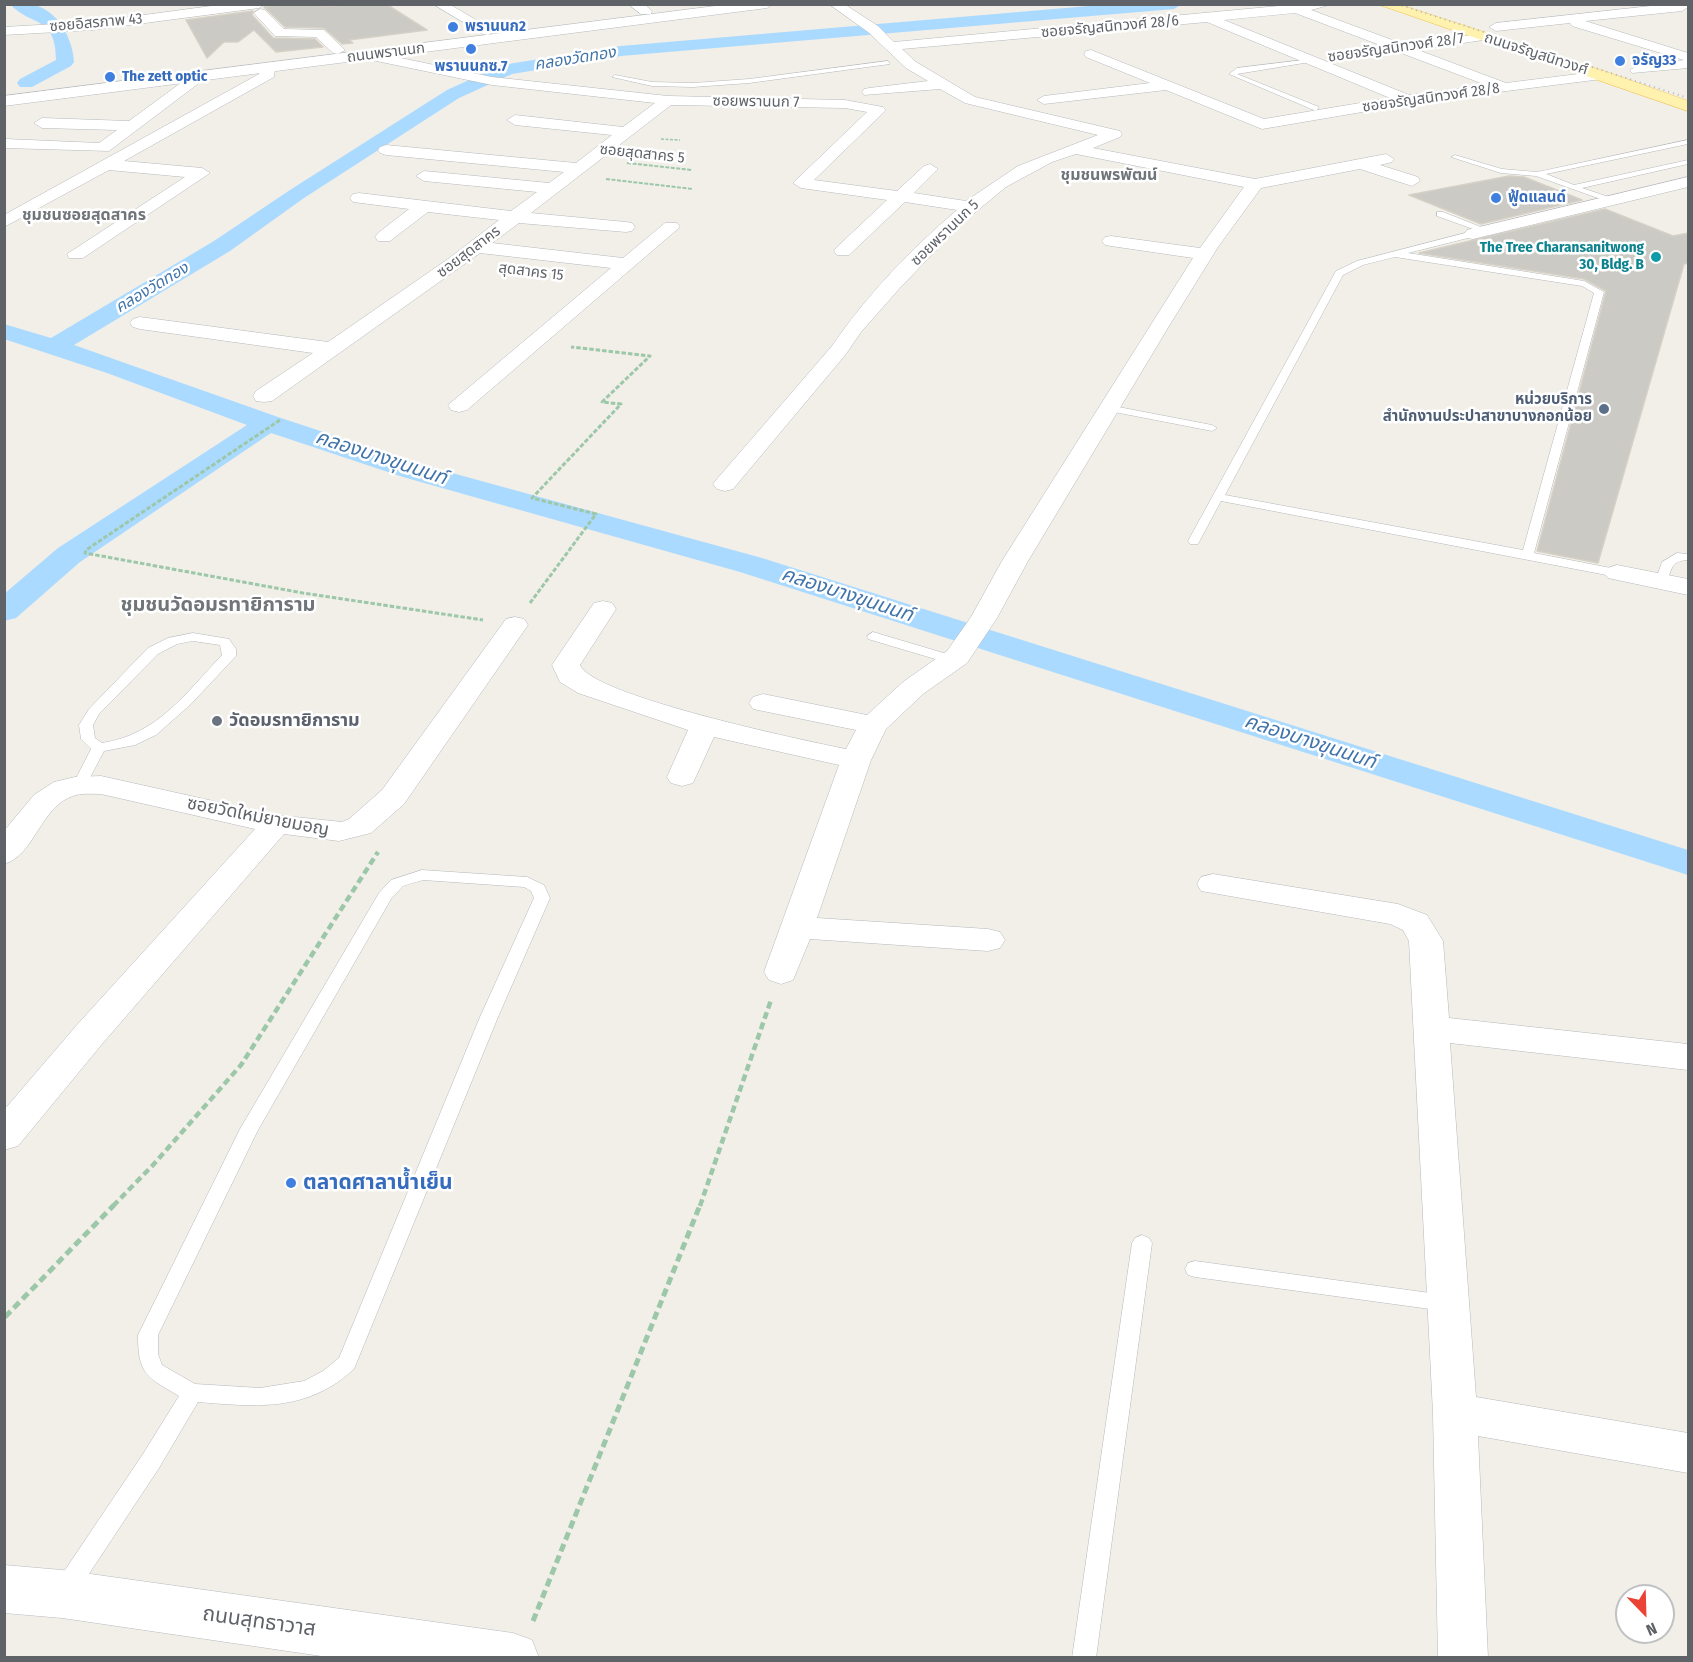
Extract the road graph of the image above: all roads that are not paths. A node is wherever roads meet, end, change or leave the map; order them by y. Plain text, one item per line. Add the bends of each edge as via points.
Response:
1 (439, 4) edge
2 (699, 4) edge
3 (767, 4) edge
4 (835, 4) edge
5 (1327, 4) edge
6 (1383, 4) edge
7 (1394, 4) edge
8 (1414, 4) edge
9 (1426, 4) edge
10 (1682, 7) dead end
11 (640, 8) edge
12 (260, 9) edge
13 (1296, 9) junction
14 (1633, 12) junction
15 (1207, 18) junction
16 (1565, 19) junction
17 (1666, 21) dead end
18 (53, 27) junction
19 (1496, 27) junction
20 (508, 29) junction
21 (153, 32) dead end
22 (488, 32) junction
23 (526, 35) junction
24 (451, 36) junction
25 (1483, 36) junction
26 (6, 37) edge
27 (468, 42) junction
28 (884, 43) junction
29 (1400, 48) junction
30 (342, 50) junction
31 (1366, 53) dead end
32 (1090, 54) dead end
33 (368, 55) junction
34 (1344, 56) dead end
35 (1689, 57) edge
36 (1310, 60) junction
37 (1689, 64) edge
38 (267, 68) junction
39 (1603, 68) junction
40 (1631, 69) joint
41 (198, 77) junction
42 (615, 77) dead end
43 (1670, 82) dead end
44 (942, 84) junction
45 (1166, 86) junction
46 (1506, 87) junction
47 (4, 92) edge
48 (869, 92) dead end
49 (1689, 92) edge
50 (665, 93) junction
51 (1044, 100) dead end
52 (1408, 100) junction
53 (4, 101) edge
54 (1689, 101) edge
55 (1689, 106) edge
56 (1316, 109) dead end
57 (515, 120) dead end
58 (42, 123) dead end
59 (132, 126) junction
60 (1689, 142) edge
61 (6, 144) dead end
62 (1072, 148) junction
63 (386, 150) dead end
64 (596, 151) junction
65 (1455, 157) dead end
66 (1386, 159) dead end
67 (1689, 162) edge
68 (1361, 164) junction
69 (108, 165) junction
70 (930, 169) dead end
71 (1537, 174) junction
72 (424, 176) dead end
73 (1412, 181) dead end
74 (1689, 182) edge
75 (1255, 184) junction
76 (1574, 187) junction
77 (552, 188) junction
78 (899, 196) junction
79 (359, 198) dead end
80 (1610, 200) junction
81 (961, 205) dead end
82 (425, 206) junction
83 (1440, 214) dead end
84 (514, 217) junction
85 (4, 222) edge
86 (626, 227) dead end
87 (671, 227) dead end
88 (1480, 233) junction
89 (384, 237) dead end
90 (1111, 241) dead end
91 (476, 247) junction
92 (843, 251) dead end
93 (76, 254) dead end
94 (1204, 254) junction
95 (1395, 254) junction
96 (455, 263) junction
97 (627, 264) junction
98 (478, 266) dead end
99 (140, 323) dead end
100 (331, 349) junction
101 (264, 396) dead end
102 (459, 405) dead end
103 (1108, 408) junction
104 (1212, 428) dead end
105 (725, 484) dead end
106 (1218, 497) junction
107 (1194, 541) dead end
108 (1528, 555) junction
109 (1689, 557) edge
110 (1617, 573) joint
111 (1661, 582) junction
112 (1689, 587) edge
113 (603, 609) dead end
114 (515, 624) road end
115 (873, 636) dead end
116 (955, 658) junction
117 (763, 703) dead end
118 (705, 725) junction
119 (873, 725) junction
120 (99, 748) junction
121 (856, 760) junction
122 (682, 777) dead end
123 (79, 786) junction
124 (276, 824) junction
125 (4, 854) edge
126 (1213, 884) dead end
127 (797, 927) junction
128 (988, 940) dead end
129 (781, 972) road end
130 (1432, 1029) junction
131 (1689, 1057) edge
132 (4, 1136) edge
133 (1142, 1243) dead end
134 (1195, 1269) dead end
135 (1448, 1303) junction
136 (192, 1393) junction
137 (1455, 1413) junction
138 (1689, 1453) edge
139 (4, 1588) edge
140 (62, 1594) junction
141 (522, 1643) edge
142 (1084, 1658) edge
143 (1463, 1658) edge

1 - 22 street
2 - 11 main road, ถนนพรานนก
3 - 23 main road, ถนนพรานนก
4 - 28 street, ซอยพรานนก 5
5 - 13 street, ซอยจรัญสนิทวงศ์ 28/6
6 - 25 main road, ถนนจรัญสนิทวงศ์
7 - 54 main road, ถนนจรัญสนิทวงศ์
8 - 49 main road, ถนนจรัญสนิทวงศ์
9 - 19 main road, ถนนจรัญสนิทวงศ์
10 - 14 street
11 - 20 main road, ถนนพรานนก
12 - 18 street, ซอยอิสรภาพ 43
12 - 30 street via 280,33 318,33
13 - 15 street, ซอยจรัญสนิทวงศ์ 28/6
13 - 29 street
14 - 16 street
14 - 17 street
15 - 28 street, ซอยจรัญสนิทวงศ์ 28/6
15 - 36 street
16 - 19 street
16 - 35 street
18 - 21 street
18 - 26 street via 56,33
19 - 39 main road, ถนนจรัญสนิทวงศ์
20 - 22 main road, ถนนพรานนก
20 - 23 main road via 507,33
22 - 24 main road, ถนนพรานนก
23 - 27 main road, ถนนพรานนก
24 - 27 main road via 481,37
24 - 30 main road, ถนนพรานนก
25 - 29 street, ซอยจรัญสนิทวงศ์ 28/7
25 - 39 main road, ถนนจรัญสนิทวงศ์
27 - 33 main road, ถนนพรานนก
28 - 44 street, ซอยพรานนก 5
28 - 50 lane via 757,81
29 - 31 street, ซอยจรัญสนิทวงศ์ 28/7
29 - 46 street
30 - 33 main road via 377,51
30 - 47 main road, ถนนพรานนก
32 - 45 street
33 - 38 main road, ถนนพรานนก
33 - 50 street, ซอยพรานนก 7 via 492,81 645,97
34 - 36 street, ซอยจรัญสนิทวงศ์ 28/7
36 - 52 street
36 - 56 lane via 1237,70 1232,74
37 - 40 street
38 - 41 main road, ถนนพรานนก
38 - 69 street via 268,75
39 - 46 street, ซอยจรัญสนิทวงศ์ 28/8
39 - 55 main road, ถนนจรัญสนิทวงศ์
40 - 43 main road
41 - 53 main road, ถนนพรานนก
41 - 59 street
42 - 50 lane
44 - 48 street
44 - 62 street, ซอยพรานนก 5 via 970,100 1114,134
45 - 51 street
45 - 52 street, ซอยจรัญสนิทวงศ์ 28/8 via 1262,124
46 - 52 street, ซอยจรัญสนิทวงศ์ 28/8
50 - 64 street, ซอยสุดสาคร
50 - 78 street, ซอยพรานนก 7 via 845,104 878,110 800,182
57 - 64 street
58 - 59 street
59 - 61 street via 103,148
60 - 71 lane
62 - 75 street
62 - 105 street, ซอยพรานนก 5 via 1023,170 970,205 854,328
63 - 64 street
64 - 77 street, ซอยสุดสาคร
65 - 71 lane via 1501,171
66 - 68 street
67 - 76 lane
68 - 73 street
68 - 75 street
69 - 85 street
69 - 93 street via 202,173
70 - 78 street
71 - 76 lane
72 - 77 street
74 - 80 street
75 - 94 street
76 - 80 lane
77 - 84 street, ซอยสุดสาคร
78 - 81 street, ซอยพรานนก 7
78 - 92 street
79 - 82 street
80 - 88 street
82 - 84 street
82 - 89 street
83 - 88 lane
84 - 86 street
84 - 91 street, ซอยสุดสาคร
87 - 97 street
88 - 95 lane
90 - 94 street
91 - 96 street, ซอยสุดสาคร
91 - 97 street
94 - 103 street
95 - 106 lane via 1339,273
95 - 108 lane via 1584,284 1599,292
96 - 98 street, สุดสาคร 15
96 - 100 street, ซอยสุดสาคร
97 - 102 street
99 - 100 street
100 - 101 street, ซอยสุดสาคร
103 - 104 lane
103 - 116 street via 984,618
106 - 107 lane
106 - 108 lane
108 - 110 lane
109 - 111 lane via 1668,562
110 - 111 street
111 - 112 street
113 - 118 street via 566,665 570,676 588,687
114 - 124 street, ซอยวัดใหม่ยายมอญ via 393,797 360,826 339,832
115 - 116 lane
116 - 119 street via 913,688
117 - 119 street
118 - 121 street
118 - 122 street
119 - 121 street
120 - 120 lane via 88,738 86,725 153,651 193,637 225,642 229,656 160,725 124,744
120 - 123 lane
121 - 127 street
123 - 124 street, ซอยวัดใหม่ยายมอญ via 102,785
123 - 125 street, ซอยวัดใหม่ยายมอญ via 59,790 42,805
124 - 132 street
126 - 130 street via 1398,915 1415,923 1426,941
127 - 128 street
127 - 129 street
130 - 131 street
130 - 135 street
133 - 142 lane
134 - 135 lane
135 - 137 street
136 - 136 lane via 154,1371 148,1354 148,1335 249,1129 385,896 397,884 422,874 527,882 538,888 542,898 347,1363 325,1382 291,1394 245,1397
136 - 140 lane
137 - 138 street
137 - 143 street
139 - 140 main road, ถนนสุทธาวาส
140 - 141 main road, ถนนสุทธาวาส

